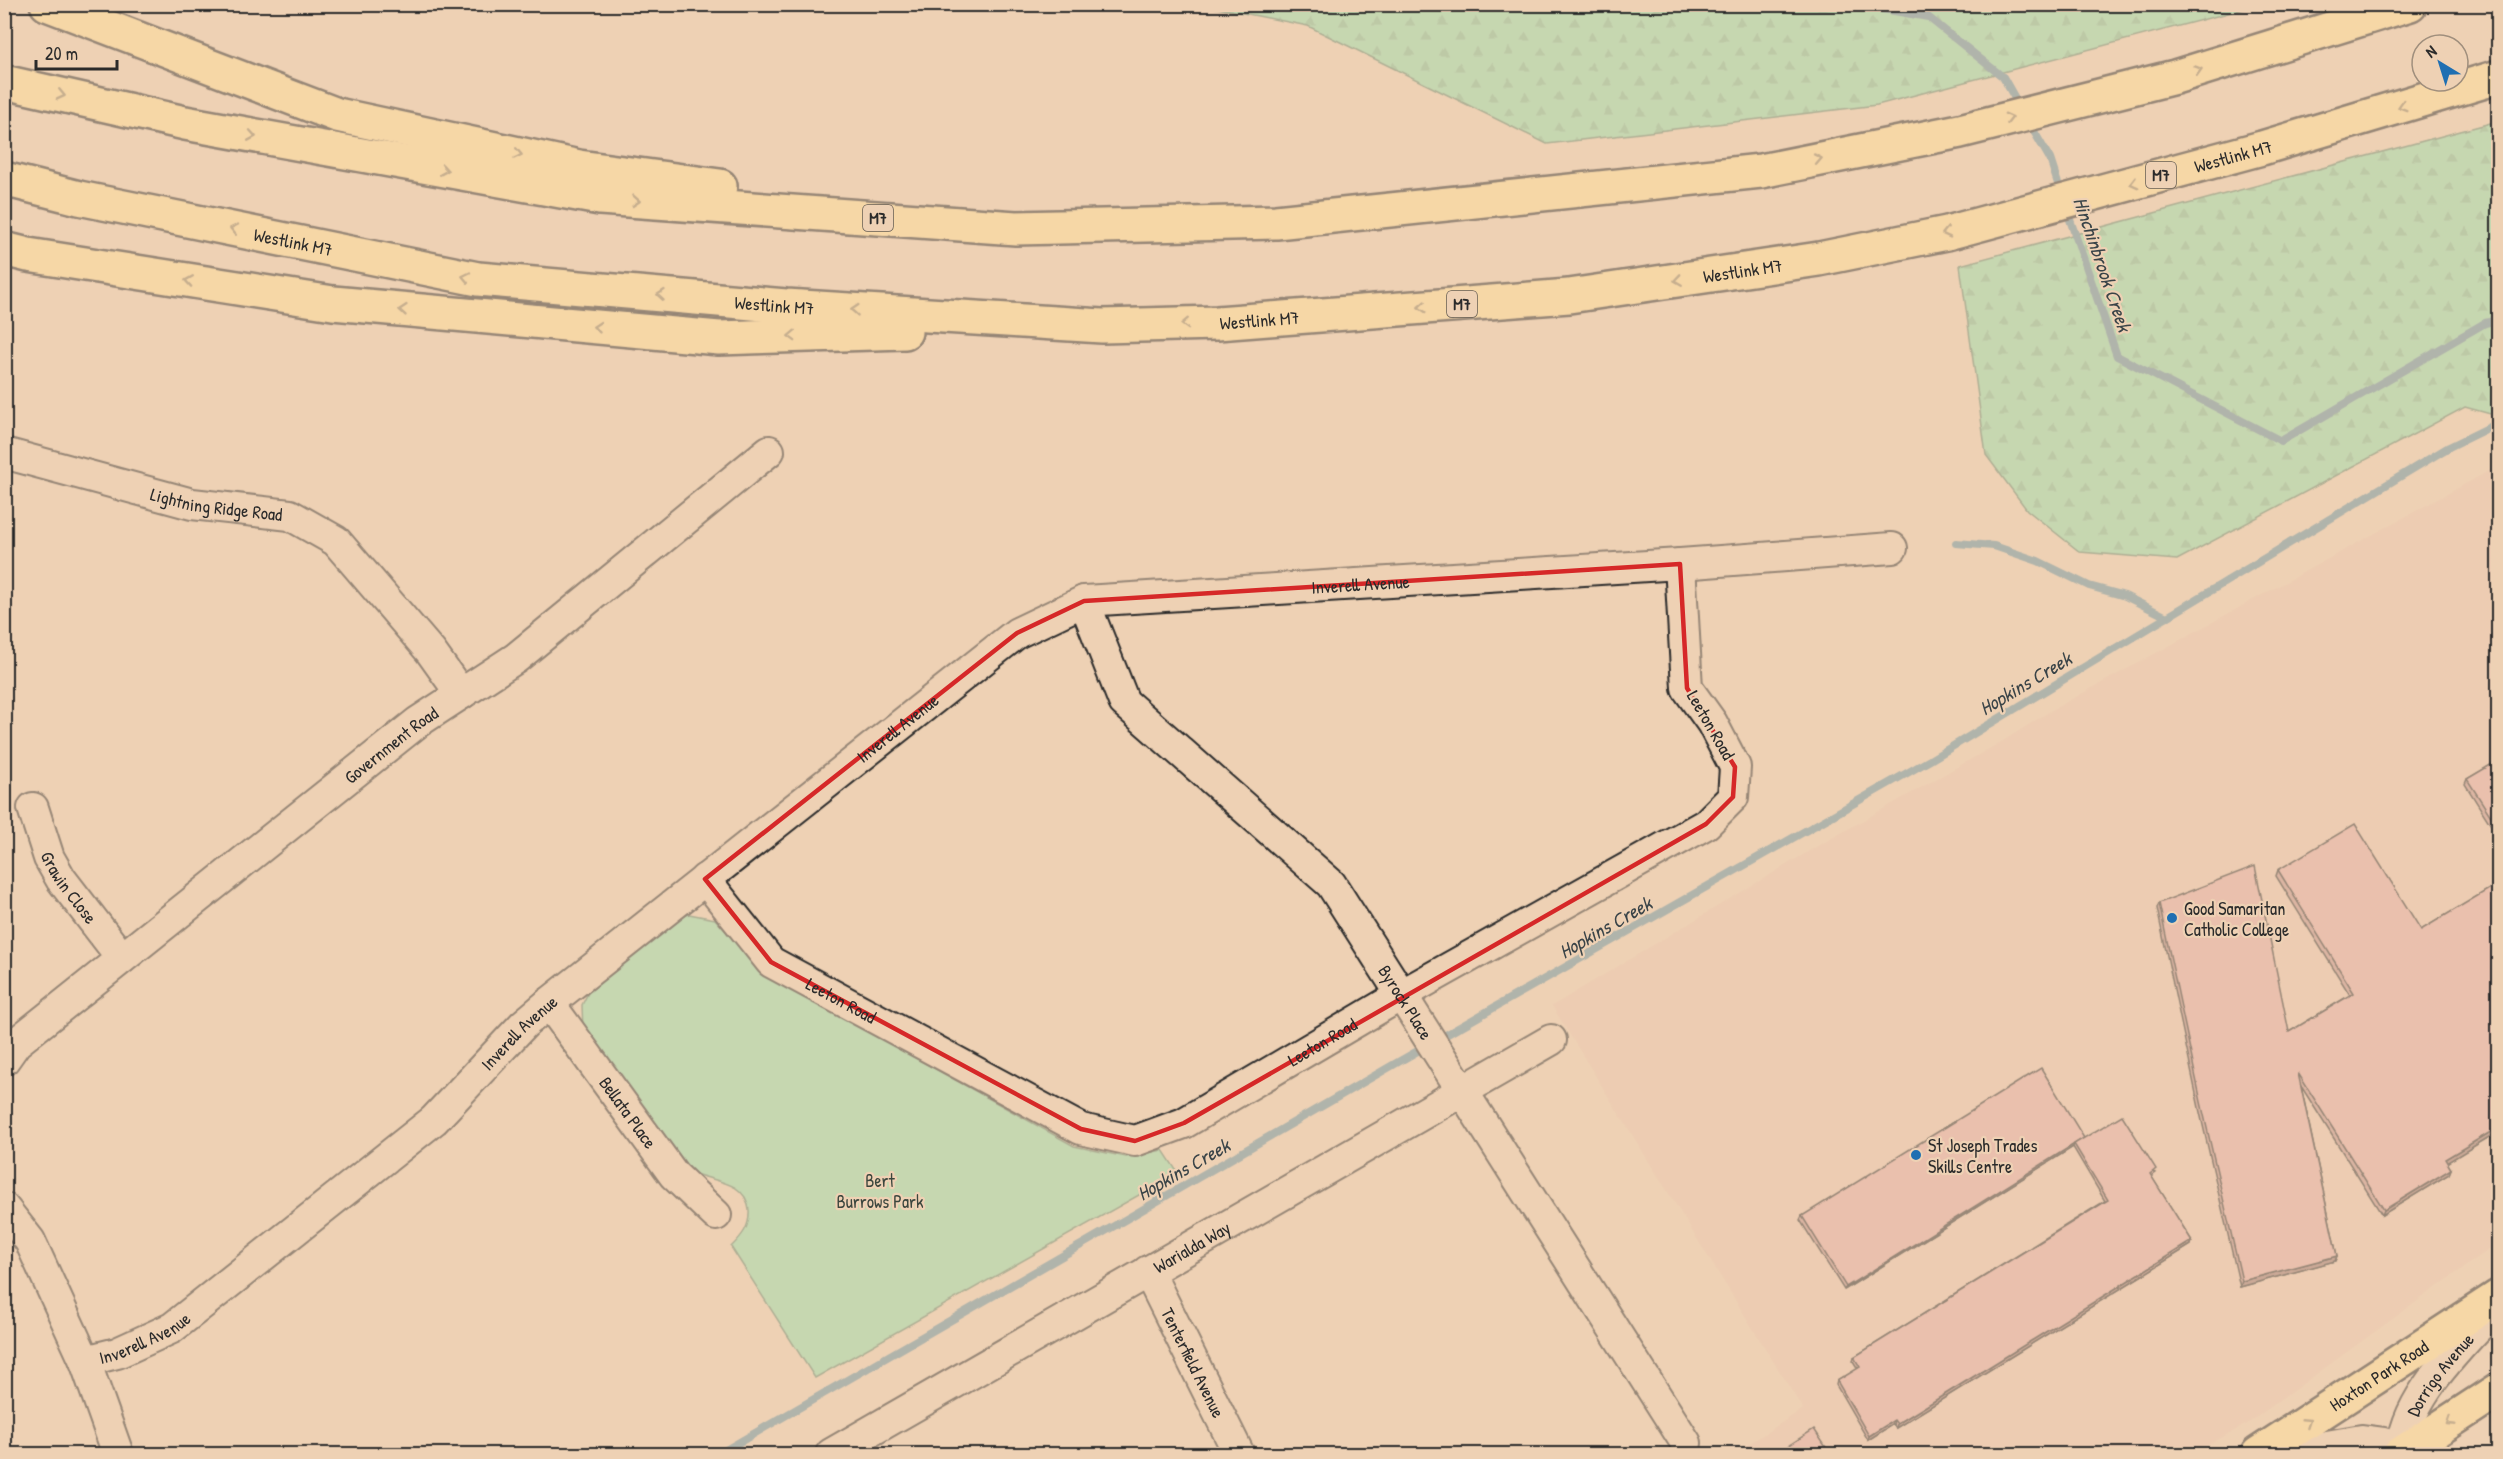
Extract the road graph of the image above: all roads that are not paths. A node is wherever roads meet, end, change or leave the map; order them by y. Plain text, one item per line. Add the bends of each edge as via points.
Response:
1 (47, 4) edge
2 (2410, 4) edge
3 (2499, 77) edge
4 (4, 82) edge
5 (4, 179) edge
6 (1016, 228) junction
7 (4, 249) edge
8 (1102, 326) junction
9 (769, 452) dead end
10 (4, 453) edge
11 (1892, 548) dead end
12 (1680, 564) junction
13 (1084, 601) junction
14 (461, 694) junction
15 (33, 808) dead end
16 (705, 879) junction
17 (122, 958) junction
18 (1401, 995) junction
19 (549, 1004) junction
20 (1551, 1040) dead end
21 (8, 1050) edge
22 (1462, 1091) junction
23 (4, 1208) edge
24 (716, 1215) dead end
25 (1148, 1271) junction
26 (2499, 1297) edge
27 (2499, 1305) edge
28 (85, 1361) junction
29 (2499, 1390) edge
30 (1686, 1443) dead end
31 (864, 1447) edge
32 (2401, 1454) edge
33 (118, 1455) edge
34 (831, 1455) edge
35 (1239, 1455) edge
36 (2258, 1455) edge
37 (2280, 1455) edge

1 -> 6 main road, M7 via 337,116 579,167
6 -> 2 main road, M7 via 1276,222 1761,171 1960,130 2175,76
3 -> 8 main road, Westlink M7 / M7 via 2262,148 1970,227 1819,259 1569,296 1217,323
4 -> 6 main road, M7 via 184,123 600,198
8 -> 5 main road, Westlink M7 / M7 via 786,306 478,279 79,198
8 -> 7 main road via 719,338 333,303
9 - 14 street, Government Road via 516,658
10 - 14 street, Lightning Ridge Road via 192,504 290,515 336,541 431,652
11 - 12 street, Inverell Avenue
12 - 13 street, Inverell Avenue
12 - 18 street, Leeton Road via 1688,688 1735,767 1733,796 1706,824
13 - 16 street, Inverell Avenue via 1017,633
13 - 18 street, Byrock Place via 1124,702 1331,884
14 - 17 street, Government Road via 418,723
15 - 17 street, Grawin Close via 49,858 61,879
16 - 18 street, Leeton Road via 771,962 1081,1130 1135,1141 1184,1123
16 - 19 street, Inverell Avenue
17 - 21 street, Government Road
18 - 22 street, Byrock Place
19 - 24 street, Bellata Place via 674,1176
19 - 28 street, Inverell Avenue via 524,1024 434,1120 172,1328 117,1353
20 - 22 street, Warialda Way
22 - 25 street, Warialda Way
22 - 30 street, Byrock Place
23 - 28 street via 30,1241
25 - 31 street, Warialda Way
25 - 35 street, Tenterfield Avenue
36 -> 26 main road, Hoxton Park Road
27 - 32 street, Dorrigo Avenue via 2416,1404 2405,1428
28 - 33 street
29 -> 32 main road
31 - 34 street, Warialda Way
32 - 37 street via 2385,1443 2362,1440

